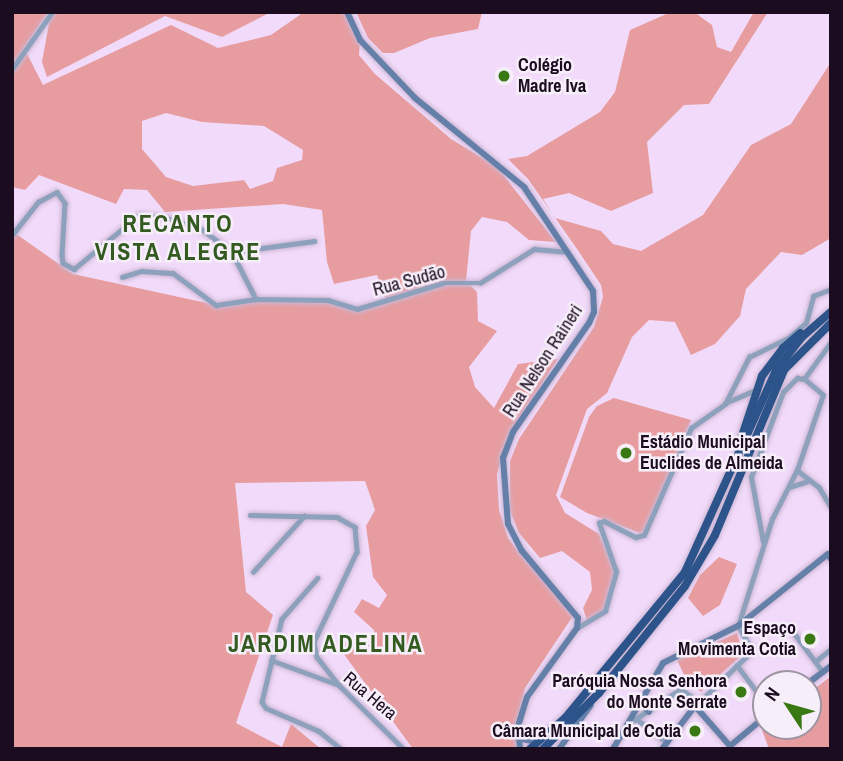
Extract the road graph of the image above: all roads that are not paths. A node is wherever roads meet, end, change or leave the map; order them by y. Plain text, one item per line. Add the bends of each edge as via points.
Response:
1 (52, 12) edge
2 (347, 12) edge
3 (12, 69) edge
4 (12, 235) edge
5 (314, 240) dead end
6 (232, 252) junction
7 (573, 256) junction
8 (122, 277) dead end
9 (831, 289) edge
10 (256, 299) junction
11 (831, 312) edge
12 (831, 323) edge
13 (831, 342) edge
14 (804, 379) junction
15 (755, 390) junction
16 (725, 404) junction
17 (734, 468) junction
18 (797, 470) junction
19 (810, 481) junction
20 (789, 487) junction
21 (831, 507) edge
22 (250, 515) dead end
23 (304, 516) junction
24 (763, 547) junction
25 (830, 554) edge
26 (254, 572) dead end
27 (318, 578) dead end
28 (738, 626) junction
29 (789, 626) dead end
30 (577, 628) junction
31 (831, 649) edge
32 (271, 660) junction
33 (816, 662) junction
34 (737, 665) junction
35 (831, 666) edge
36 (823, 672) joint
37 (340, 685) junction
38 (752, 685) edge
39 (599, 693) junction
40 (639, 702) junction
41 (697, 704) junction
42 (649, 712) junction
43 (638, 720) junction
44 (628, 724) junction
45 (752, 728) edge
46 (517, 738) junction
47 (540, 746) edge
48 (665, 746) edge
49 (729, 748) edge
50 (341, 749) edge
51 (404, 749) edge
52 (520, 749) edge
53 (530, 749) edge
54 (559, 749) edge
55 (613, 749) edge

1 - 3 street
2 - 7 main road, Rua Nelson Raineri via 360,40 415,98 524,187
4 - 6 street via 38,202 57,192 65,203 62,255 69,268 87,260 126,224 147,214 203,230
5 - 6 street
6 - 10 street
7 - 10 street, Rua Sudão via 559,248 534,249 480,283 443,283 357,309 328,300
7 - 30 main road, Rua Nelson Raineri via 593,291 594,312 513,432 503,458 502,481 508,524 522,551 576,611
8 - 10 street, Rua Sudão via 142,271 179,275 216,305 236,306
9 - 16 street via 813,296 806,323 788,338 749,357
11 - 15 highway via 783,348
11 - 17 highway via 802,337 776,370
12 - 39 highway via 784,370 701,562
13 - 14 street
14 - 18 street via 823,396
14 - 24 street via 797,379 783,392 750,484 762,521
15 - 16 street
15 - 17 highway
16 - 30 street via 691,428 644,535 636,537 604,521 599,523 616,572 605,611
17 - 47 highway via 685,572
18 - 19 street
18 - 20 street
19 - 20 street
19 - 21 street
20 - 24 street
22 - 23 street
23 - 26 street
23 - 37 street via 346,520 358,539 353,562 314,642 317,657
24 - 28 street
25 - 28 main road
27 - 32 street via 287,611
28 - 34 street via 752,652
28 - 40 main road via 663,663
29 - 33 street
30 - 46 main road via 527,697
31 - 33 street
32 - 37 street, Rua Hera
32 - 50 street via 262,702 266,708 318,731
33 - 36 street
34 - 38 street
34 - 41 street
35 - 36 main road
37 - 51 street, Rua Hera
39 - 47 highway
39 - 54 main road
40 - 42 main road
40 - 44 main road
41 - 42 street via 681,689
41 - 48 main road
41 - 49 main road
42 - 43 street
43 - 44 street
43 - 48 street
44 - 55 main road
45 - 49 main road
46 - 47 main road
46 - 52 main road
47 - 53 highway

